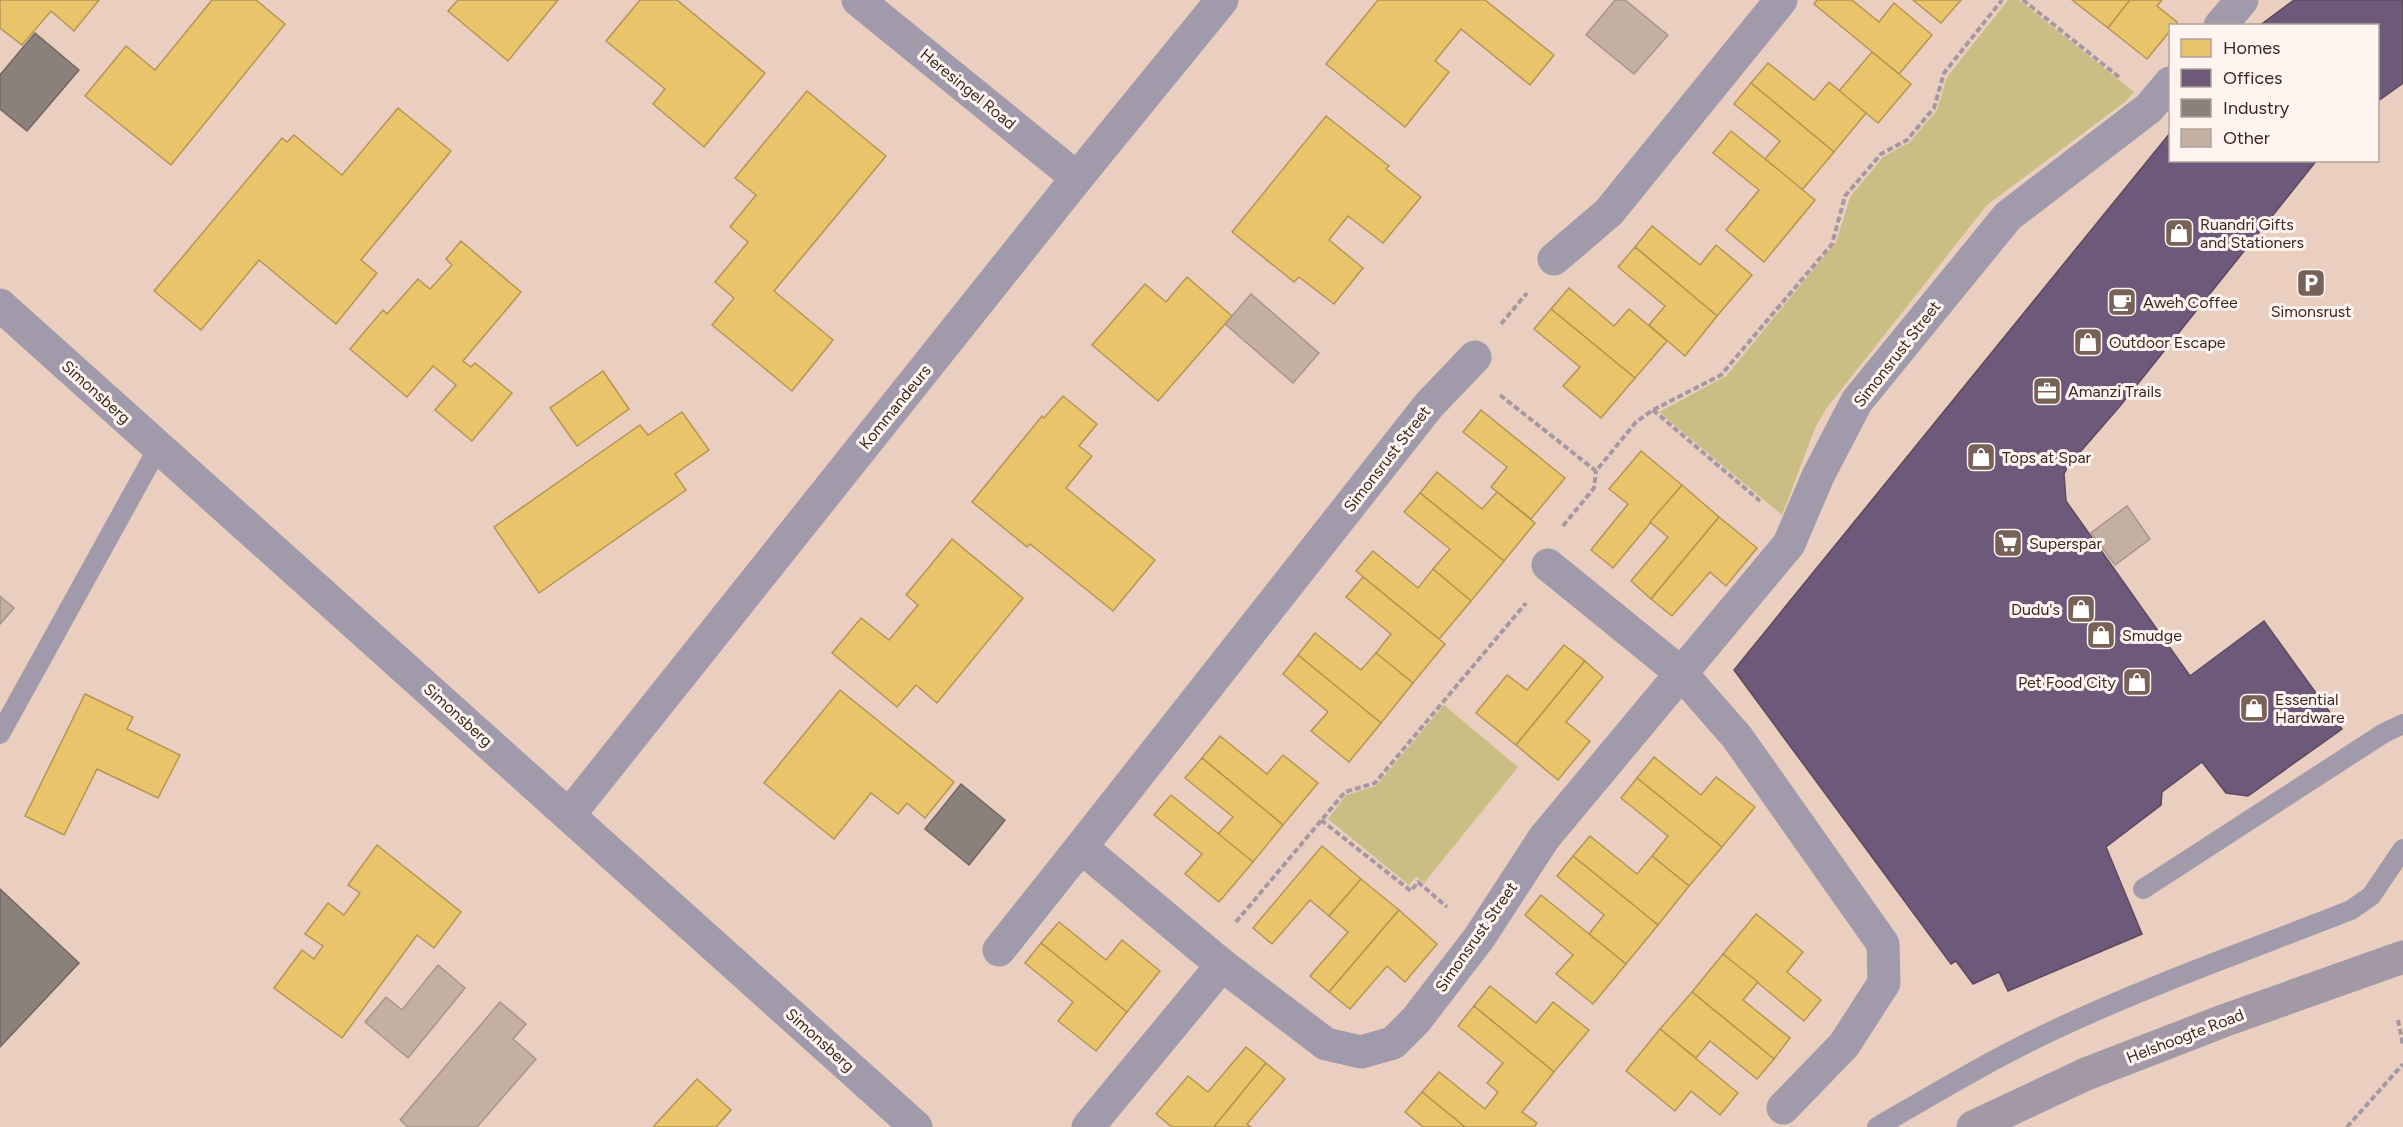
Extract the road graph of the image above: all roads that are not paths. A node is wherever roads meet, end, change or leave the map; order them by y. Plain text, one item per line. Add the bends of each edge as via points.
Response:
1 (858, 0) edge
2 (1222, 0) edge
3 (1781, 0) edge
4 (2242, 0) edge
5 (2222, 24) edge
6 (2161, 94) edge
7 (1077, 178) junction
8 (1554, 260) road end
9 (0, 305) edge
10 (1470, 362) road end
11 (158, 447) junction
12 (1551, 568) road end
13 (1681, 673) junction
14 (2403, 724) edge
15 (0, 734) edge
16 (569, 814) junction
17 (1081, 847) junction
18 (2403, 849) edge
19 (2143, 889) dead end
20 (999, 950) dead end
21 (2403, 957) edge
22 (1215, 960) junction
23 (1783, 1108) dead end
24 (916, 1127) edge
25 (1088, 1127) edge
26 (1877, 1127) edge
27 (1973, 1127) edge

1 - 7 street, Heresingel Road
2 - 7 street, Kommandeurs
3 - 8 street via 1609,212
4 - 5 street
6 - 13 street, Simonsrust Street via 2008,216 1857,401 1818,476 1790,544
7 - 16 street, Kommandeurs
9 - 11 street, Simonsberg
10 - 17 street, Simonsrust Street via 1429,405
11 - 15 lane
11 - 16 street, Simonsberg
12 - 13 street
13 - 22 street, Simonsrust Street via 1544,838 1481,935 1416,1020 1393,1043 1361,1052 1326,1044
13 - 23 street via 1737,737 1883,944 1884,984 1844,1045
14 - 19 lane
16 - 24 street, Simonsberg
17 - 20 street, Simonsrust Street
17 - 22 street, Simonsrust Street
18 - 26 lane via 2371,896 2352,910 2052,1030
21 - 27 main road, Helshoogte Road via 2086,1074
22 - 25 street

